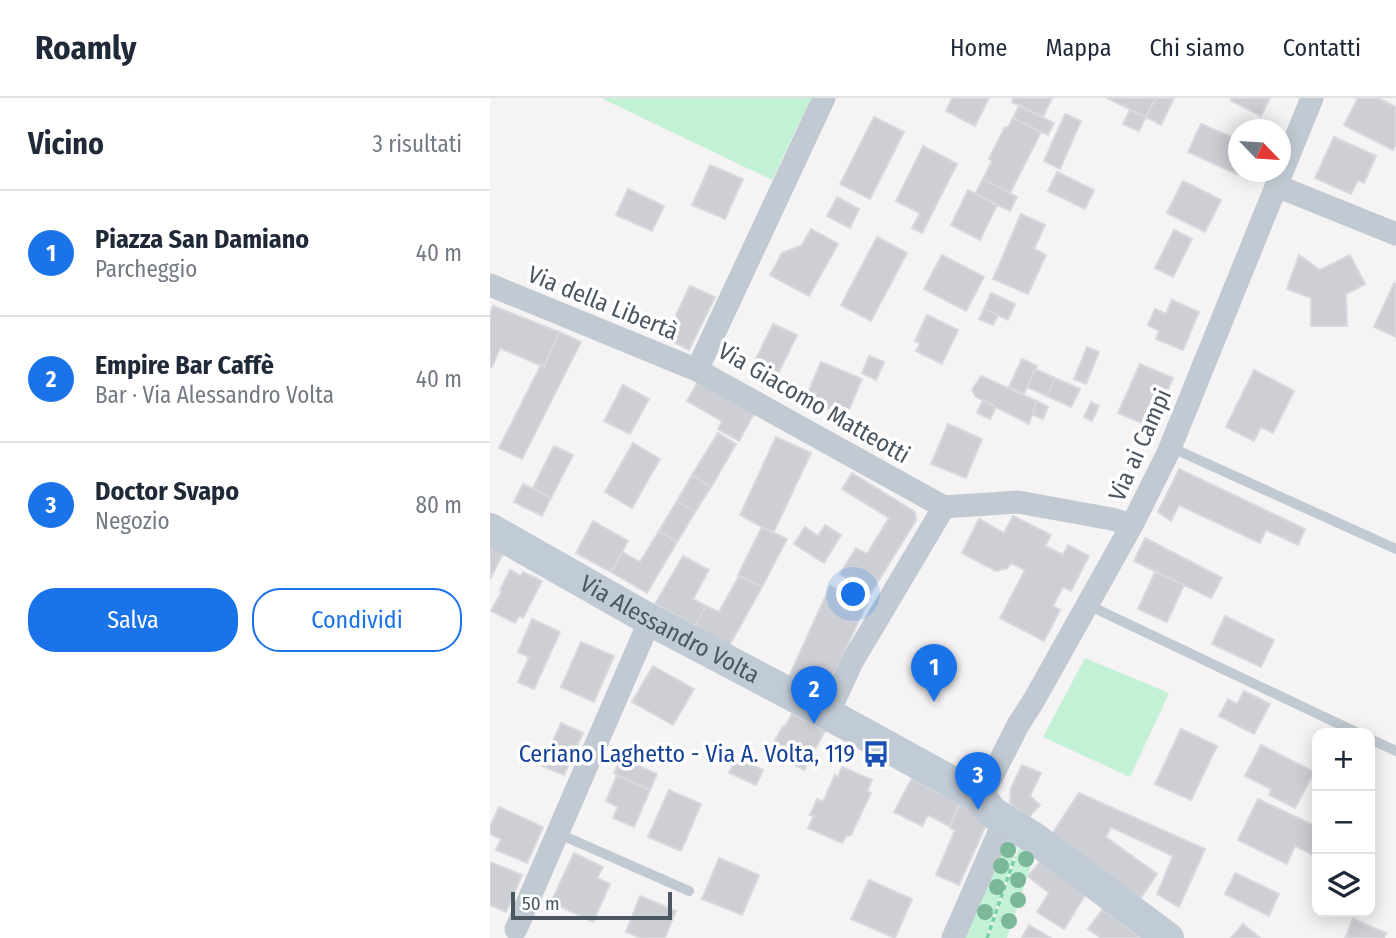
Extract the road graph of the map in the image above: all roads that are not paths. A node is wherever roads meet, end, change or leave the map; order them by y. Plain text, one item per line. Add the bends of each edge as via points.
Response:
1 (824, 98) edge
2 (1312, 98) edge
3 (1278, 186) junction
4 (1396, 234) edge
5 (490, 285) edge
6 (697, 370) junction
7 (1170, 447) junction
8 (944, 507) junction
9 (1132, 525) junction
10 (490, 529) edge
11 (1396, 549) edge
12 (1088, 605) junction
13 (650, 620) junction
14 (828, 714) junction
15 (1347, 728) edge
16 (1375, 741) edge
17 (1396, 751) edge
18 (981, 798) junction
19 (1016, 828) junction
20 (557, 833) junction
21 (689, 891) dead end
22 (516, 929) dead end
23 (953, 938) edge
24 (1168, 938) edge

1 - 6 street, Via Giacomo Matteotti
2 - 3 street, Via ai Campi
3 - 4 street
3 - 7 street, Via ai Campi
5 - 6 street, Via della Libertà
6 - 8 street, Via Giacomo Matteotti
7 - 9 street, Via ai Campi
7 - 11 lane
8 - 9 street via 1018,502
8 - 14 street via 852,662
9 - 12 street, Via ai Campi
10 - 13 street, Via Alessandro Volta
12 - 15 lane
12 - 18 street, Via ai Campi
13 - 14 street, Via Alessandro Volta
13 - 20 street
14 - 18 street, Via Alessandro Volta
16 - 17 lane
18 - 19 street, Via Alessandro Volta via 993,813
19 - 23 street
19 - 24 street, Via Alessandro Volta
20 - 21 lane
20 - 22 street

